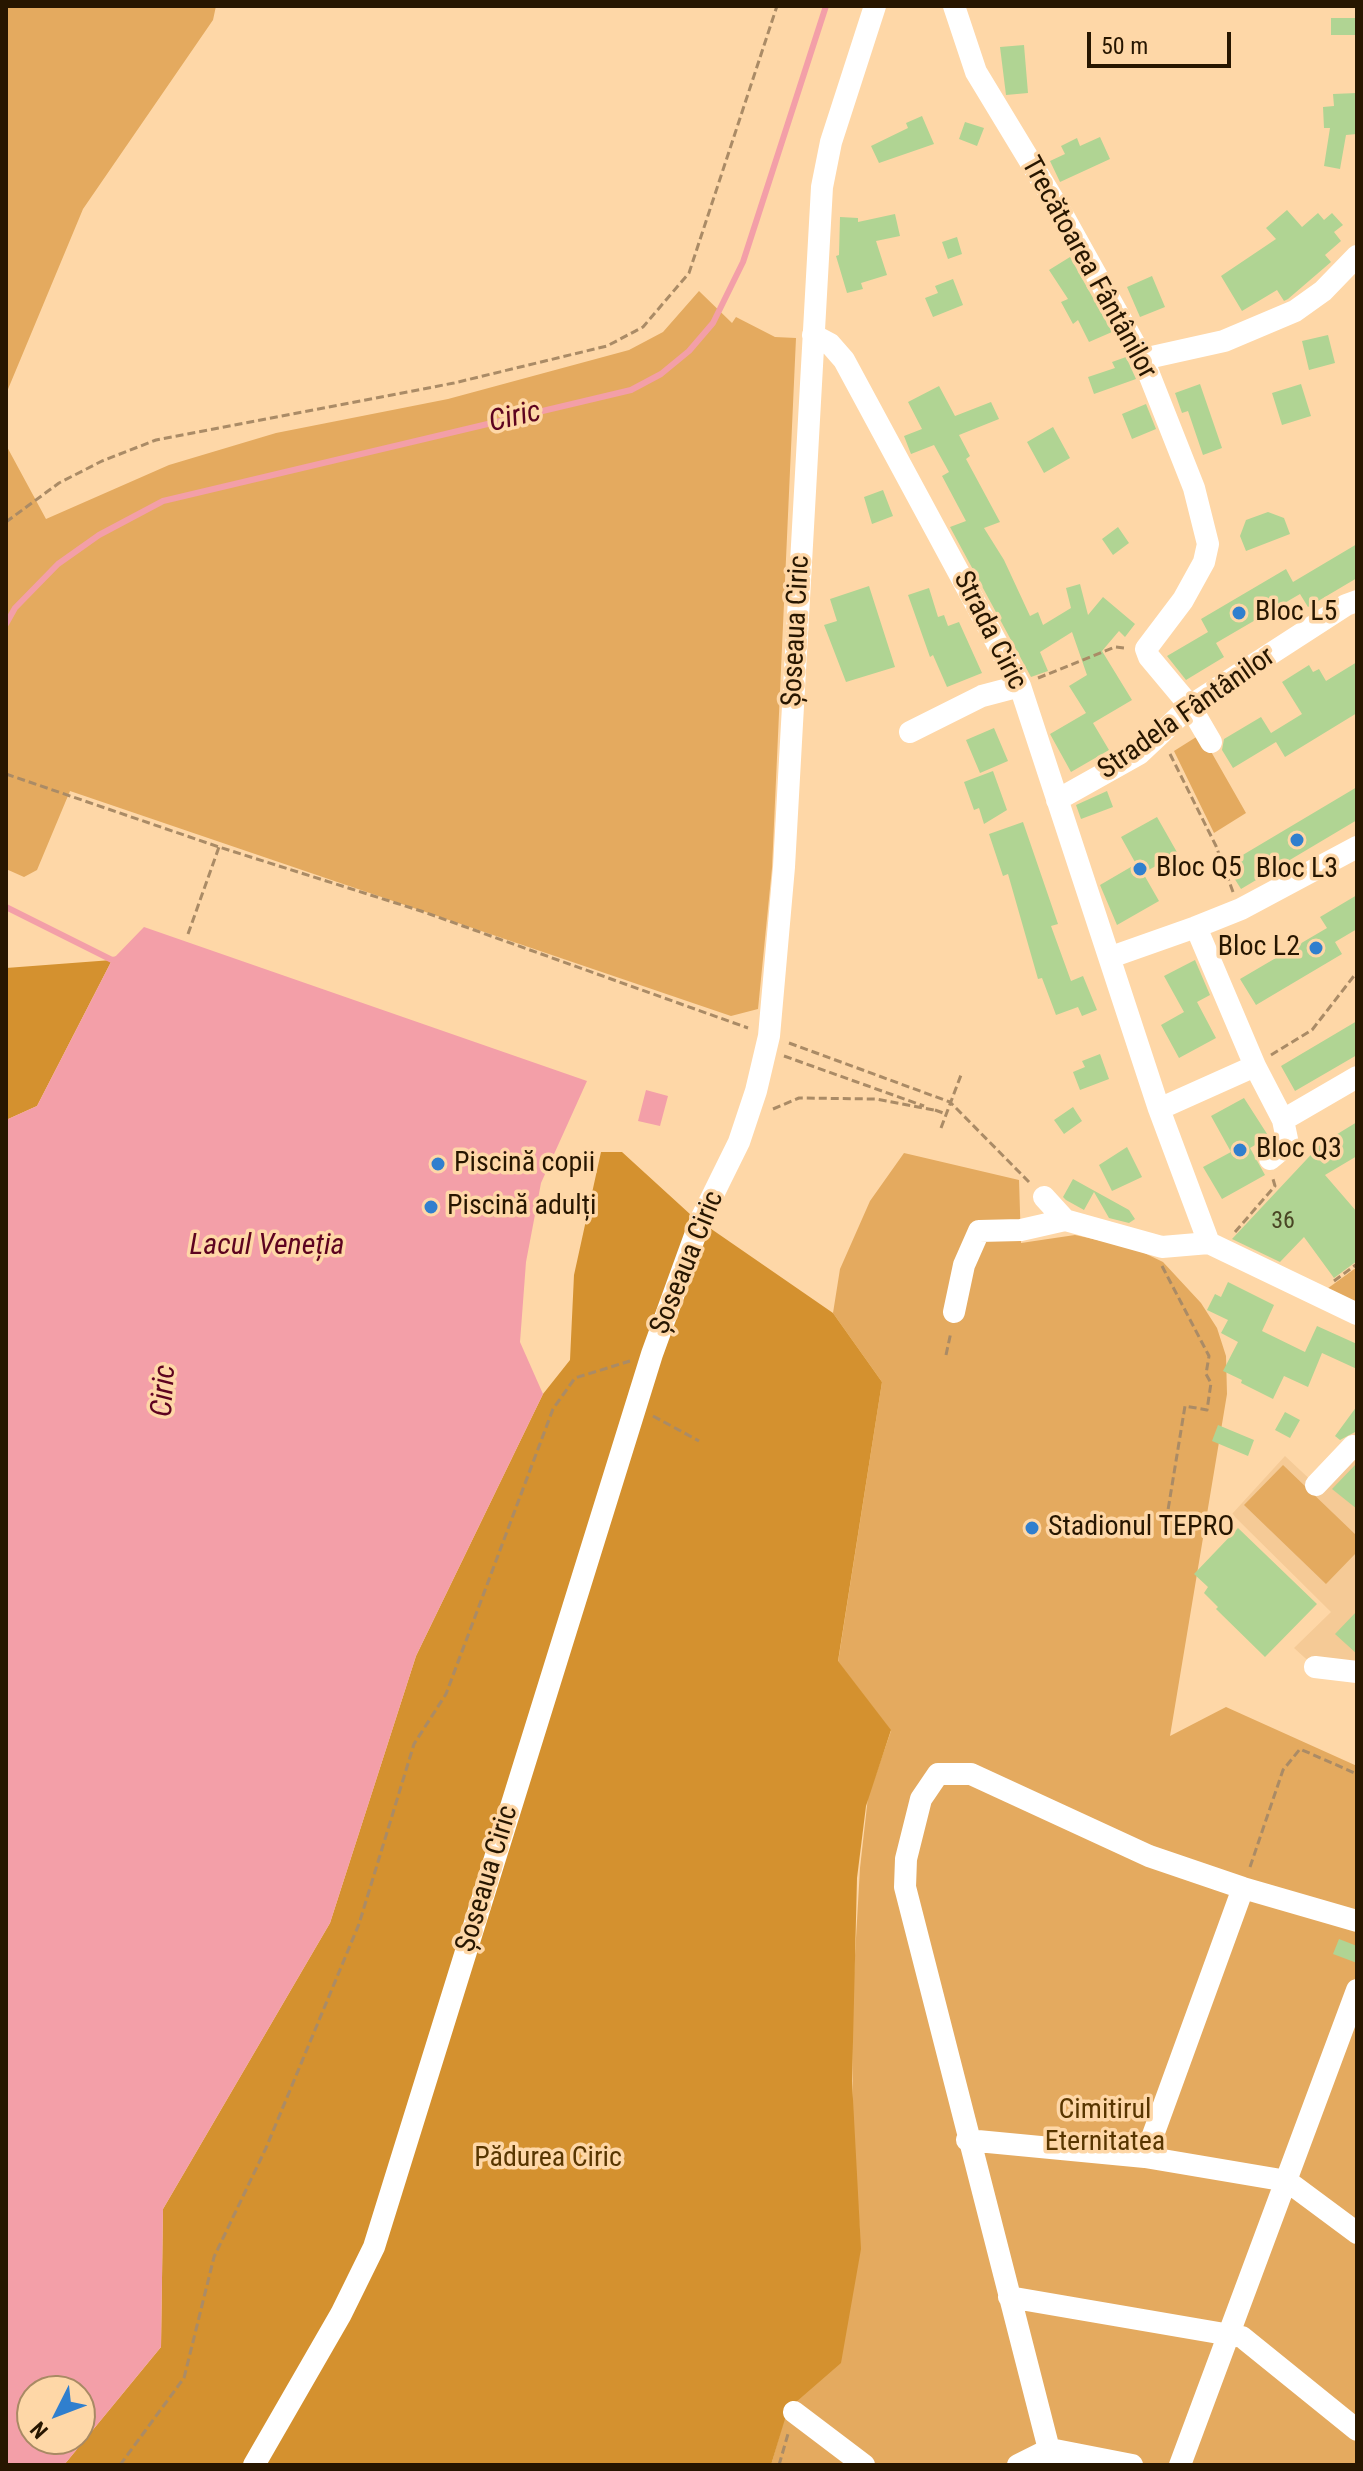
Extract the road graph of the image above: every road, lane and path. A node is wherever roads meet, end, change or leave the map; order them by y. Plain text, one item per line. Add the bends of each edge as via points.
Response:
1 (777, 6) edge
2 (875, 6) edge
3 (954, 6) edge
4 (1357, 256) edge
5 (813, 335) junction
6 (1143, 359) junction
7 (6, 522) edge
8 (1357, 601) edge
9 (1146, 649) junction
10 (1020, 686) junction
11 (1190, 706) junction
12 (910, 732) dead end
13 (1211, 742) dead end
14 (1169, 752) dead end
15 (6, 774) edge
16 (1057, 800) junction
17 (219, 847) junction
18 (1357, 847) edge
19 (1241, 909) junction
20 (1196, 927) junction
21 (188, 934) dead end
22 (1111, 957) junction
23 (1357, 972) edge
24 (760, 1040) junction
25 (795, 1045) dead end
26 (1255, 1066) junction
27 (961, 1075) dead end
28 (1357, 1077) edge
29 (950, 1102) junction
30 (1159, 1109) junction
31 (934, 1110) junction
32 (946, 1114) junction
33 (1283, 1120) junction
34 (745, 1124) junction
35 (941, 1128) dead end
36 (1270, 1159) joint
37 (1044, 1197) joint
38 (1065, 1220) junction
39 (1162, 1247) junction
40 (1214, 1247) junction
41 (954, 1312) dead end
42 (1357, 1314) edge
43 (652, 1354) junction
44 (636, 1407) junction
45 (699, 1441) dead end
46 (1356, 1445) edge
47 (1316, 1485) dead end
48 (1167, 1516) dead end
49 (1315, 1667) dead end
50 (1357, 1672) edge
51 (1357, 1774) edge
52 (1243, 1888) junction
53 (1357, 1921) edge
54 (1357, 1990) edge
55 (967, 2140) junction
56 (1145, 2157) junction
57 (1287, 2181) junction
58 (1357, 2233) edge
59 (1009, 2297) junction
60 (1227, 2334) junction
61 (794, 2412) joint
62 (1357, 2430) edge
63 (1051, 2457) edge
64 (120, 2465) edge
65 (254, 2465) edge
66 (779, 2465) edge
67 (864, 2465) edge
68 (1018, 2465) edge
69 (1132, 2465) edge
70 (1180, 2465) edge

1 - 7 path via 689,273 643,327 607,346 470,379 156,440 59,483
2 - 5 street, Șoseaua Ciric via 831,142 822,187
3 - 6 street, Trecătoarea Fântânilor via 976,72
4 - 6 street via 1295,311 1224,341
5 - 10 street, Strada Ciric via 844,360
5 - 24 street, Șoseaua Ciric via 785,852
6 - 9 street, Trecătoarea Fântânilor via 1194,488 1208,544 1183,600
8 - 11 street, Stradela Fântânilor
9 - 10 path via 1115,647
9 - 11 street
10 - 12 street via 982,696
10 - 16 street, Strada Ciric
11 - 13 street
11 - 16 street, Stradela Fântânilor via 1139,754
14 - 19 path
15 - 17 path
16 - 22 street, Strada Ciric
17 - 21 path
17 - 24 path via 421,911
18 - 19 street
19 - 20 street
20 - 22 street
20 - 26 street
22 - 30 street, Strada Ciric
23 - 26 path via 1312,1030
24 - 31 path
24 - 34 street, Șoseaua Ciric
25 - 29 path
26 - 30 street
26 - 33 street
27 - 29 path
28 - 33 street
29 - 32 path
29 - 37 path
30 - 40 street, Strada Ciric
31 - 32 path
31 - 34 path via 876,1099 799,1098
32 - 35 path
33 - 36 street via 1288,1144
34 - 43 street, Șoseaua Ciric via 701,1219
36 - 40 path via 1275,1186
37 - 38 street
38 - 39 street
38 - 41 street via 1021,1230 979,1231 964,1265
39 - 40 street
39 - 48 path via 1159,1261 1209,1356 1206,1374 1211,1383 1207,1410 1185,1406
40 - 42 street
43 - 44 street, Șoseaua Ciric
43 - 64 path via 575,1378 553,1409 446,1694 414,1744 359,1924 266,2148 214,2257 184,2378
44 - 45 path
44 - 65 street, Șoseaua Ciric via 374,2247
46 - 47 street
49 - 50 street
51 - 52 path via 1300,1749 1283,1770
52 - 53 street
52 - 55 street via 1149,1856 971,1774 938,1774 921,1799 906,1859 905,1887
52 - 56 street
54 - 57 street
55 - 56 street
55 - 59 street
56 - 57 street
57 - 58 street
57 - 60 street
59 - 60 street
59 - 63 street
60 - 62 street via 1242,2337
60 - 70 street
61 - 66 path
61 - 67 street
63 - 68 street
63 - 69 street

